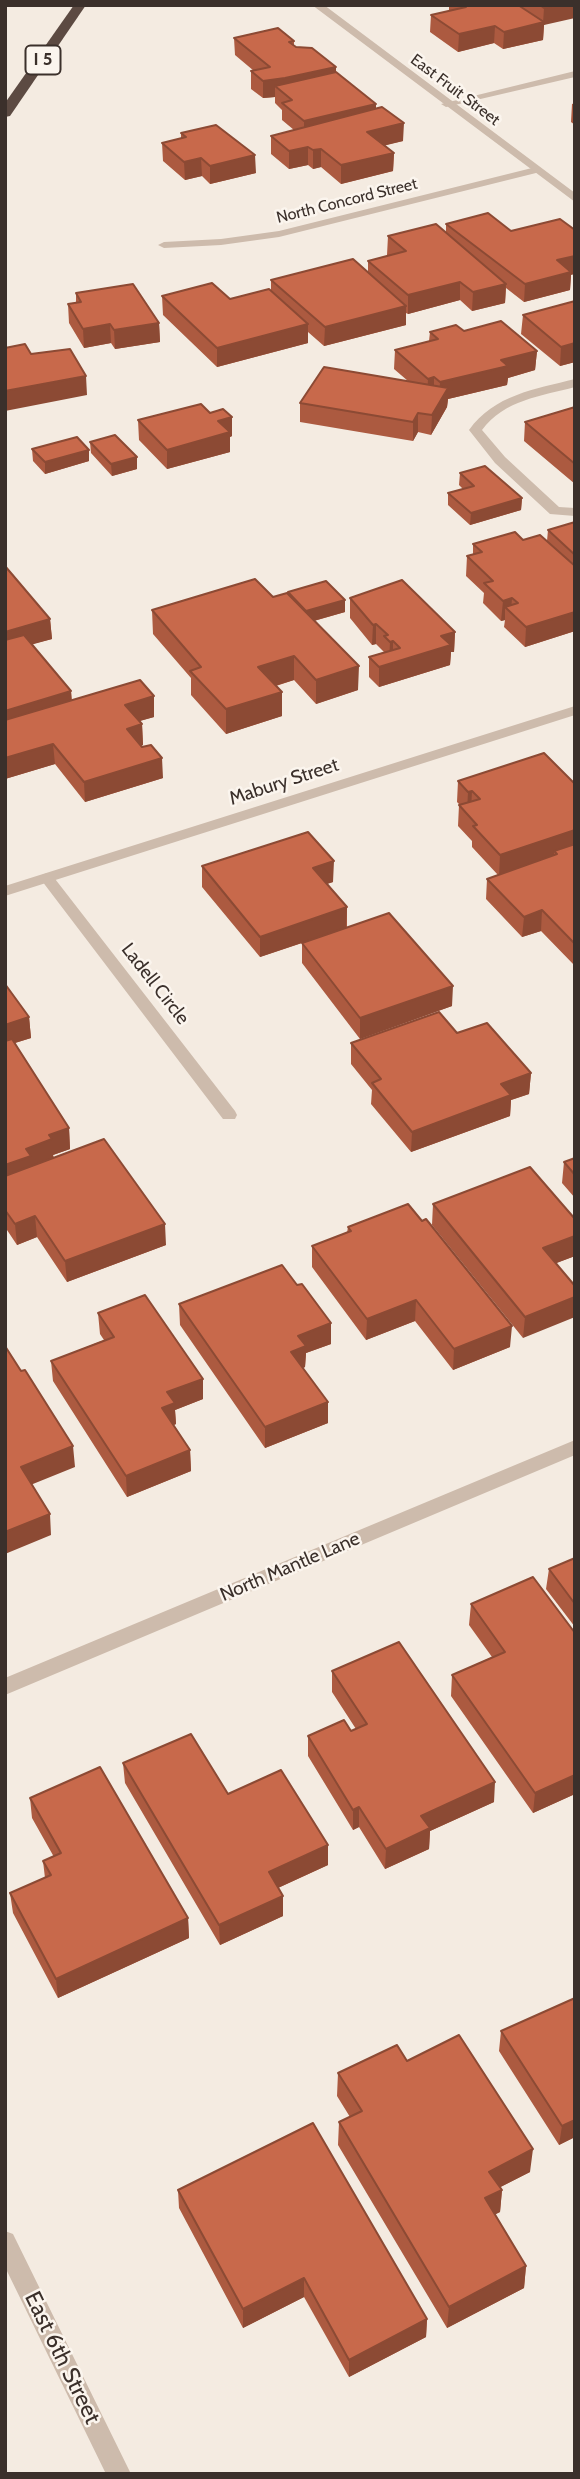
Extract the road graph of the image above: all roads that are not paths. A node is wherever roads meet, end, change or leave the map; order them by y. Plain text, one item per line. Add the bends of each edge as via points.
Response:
1 (80, 5) edge
2 (317, 5) edge
3 (575, 74) edge
4 (446, 104) junction
5 (5, 113) edge
6 (536, 170) junction
7 (575, 199) edge
8 (164, 245) dead end
9 (575, 383) edge
10 (575, 512) edge
11 (575, 710) edge
12 (47, 878) junction
13 (5, 891) edge
14 (229, 1115) dead end
15 (575, 1447) edge
16 (5, 1687) edge
17 (5, 2242) edge
18 (119, 2474) edge

1 - 5 highway, I 5
2 - 4 street, East Fruit Street
3 - 4 street
4 - 6 street, East Fruit Street
6 - 7 street, East Fruit Street
6 - 8 street, North Concord Street via 279,234
9 - 10 street via 499,405 482,417 475,430 555,511
11 - 12 street, Mabury Street
12 - 13 street, Mabury Street
12 - 14 street, Ladell Circle
15 - 16 street, North Mantle Lane
17 - 18 street, East 6th Street

